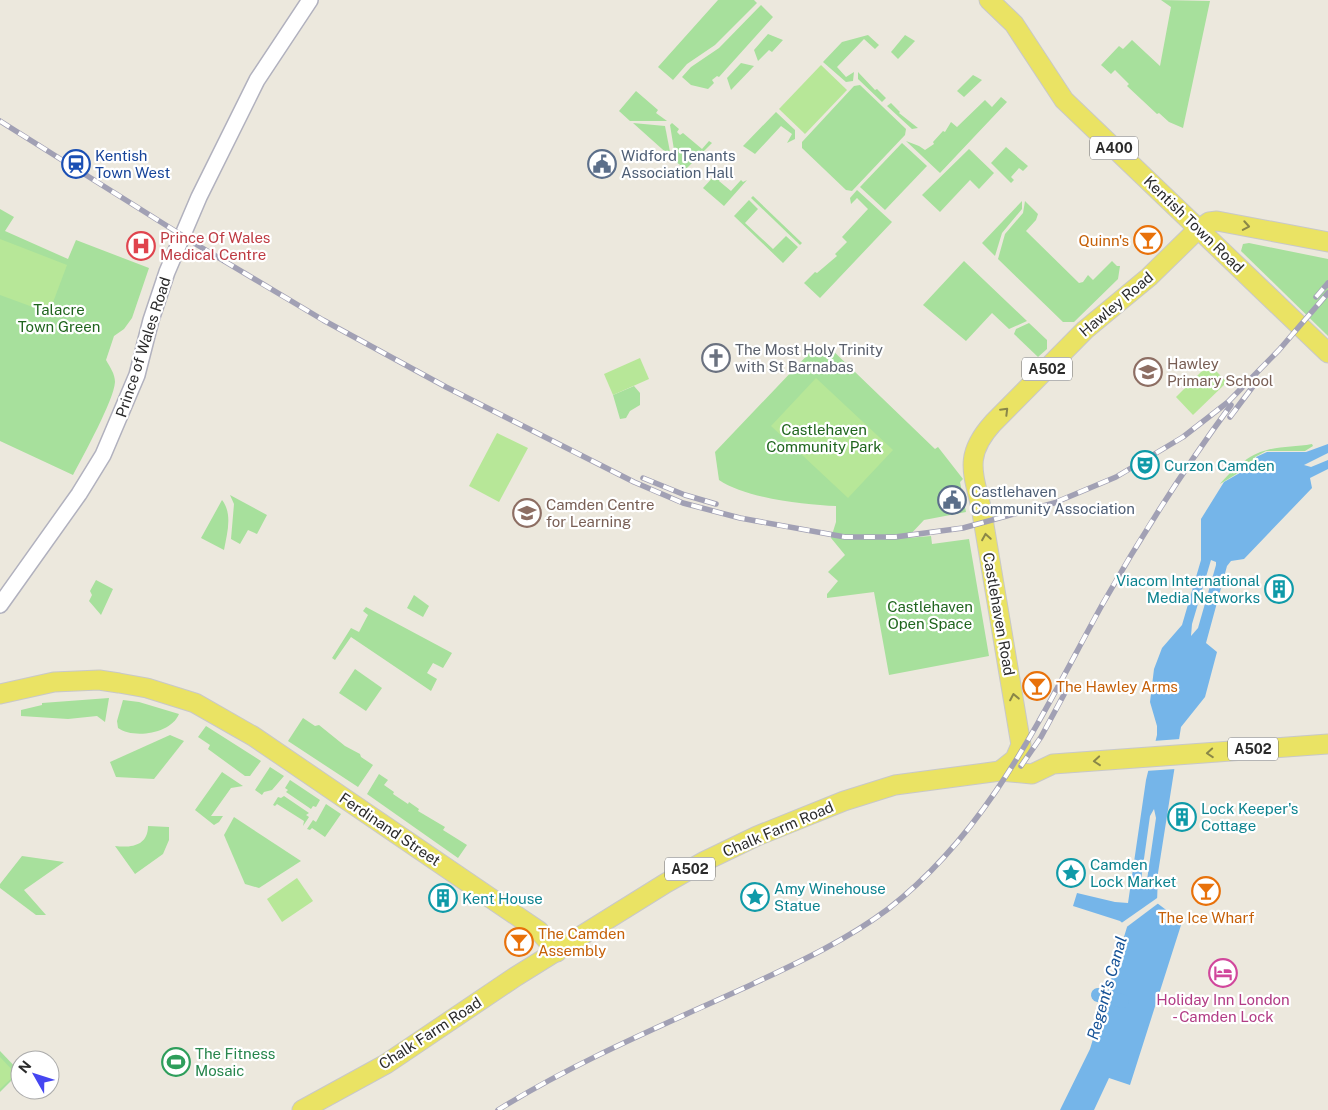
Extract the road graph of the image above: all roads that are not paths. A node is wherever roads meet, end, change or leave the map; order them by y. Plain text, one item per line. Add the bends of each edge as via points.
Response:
1 (310, 0) edge
2 (989, 0) edge
3 (1200, 228) junction
4 (1328, 242) edge
5 (1328, 353) edge
6 (976, 450) joint
7 (0, 605) edge
8 (0, 694) edge
9 (1328, 744) edge
10 (1021, 745) junction
11 (1053, 764) junction
12 (1000, 771) junction
13 (557, 952) junction
14 (302, 1110) edge

1 - 7 street, Prince of Wales Road via 257,80 198,198 167,272 149,324 137,375 104,455
2 - 3 main road, Kentish Town Road / A400 via 1014,24 1064,100
3 -> 4 main road via 1217,221
3 - 5 main road, Kentish Town Road / A400
6 -> 3 main road, Hawley Road / A502 via 988,429 1062,352
10 -> 6 main road, Castlehaven Road / A502 via 972,468
8 - 13 main road, Ferdinand Street via 54,682 100,680 147,688 195,703 253,736 539,930
9 -> 11 main road, Chalk Farm Road / A502
10 - 11 main road, A502 via 1032,759
10 - 12 main road via 1015,759
11 - 12 main road, Chalk Farm Road / A502 via 1032,774
12 - 13 main road, Chalk Farm Road / A502 via 923,780 865,794 756,836 705,860
13 - 14 main road, Chalk Farm Road / A502 via 386,1064

